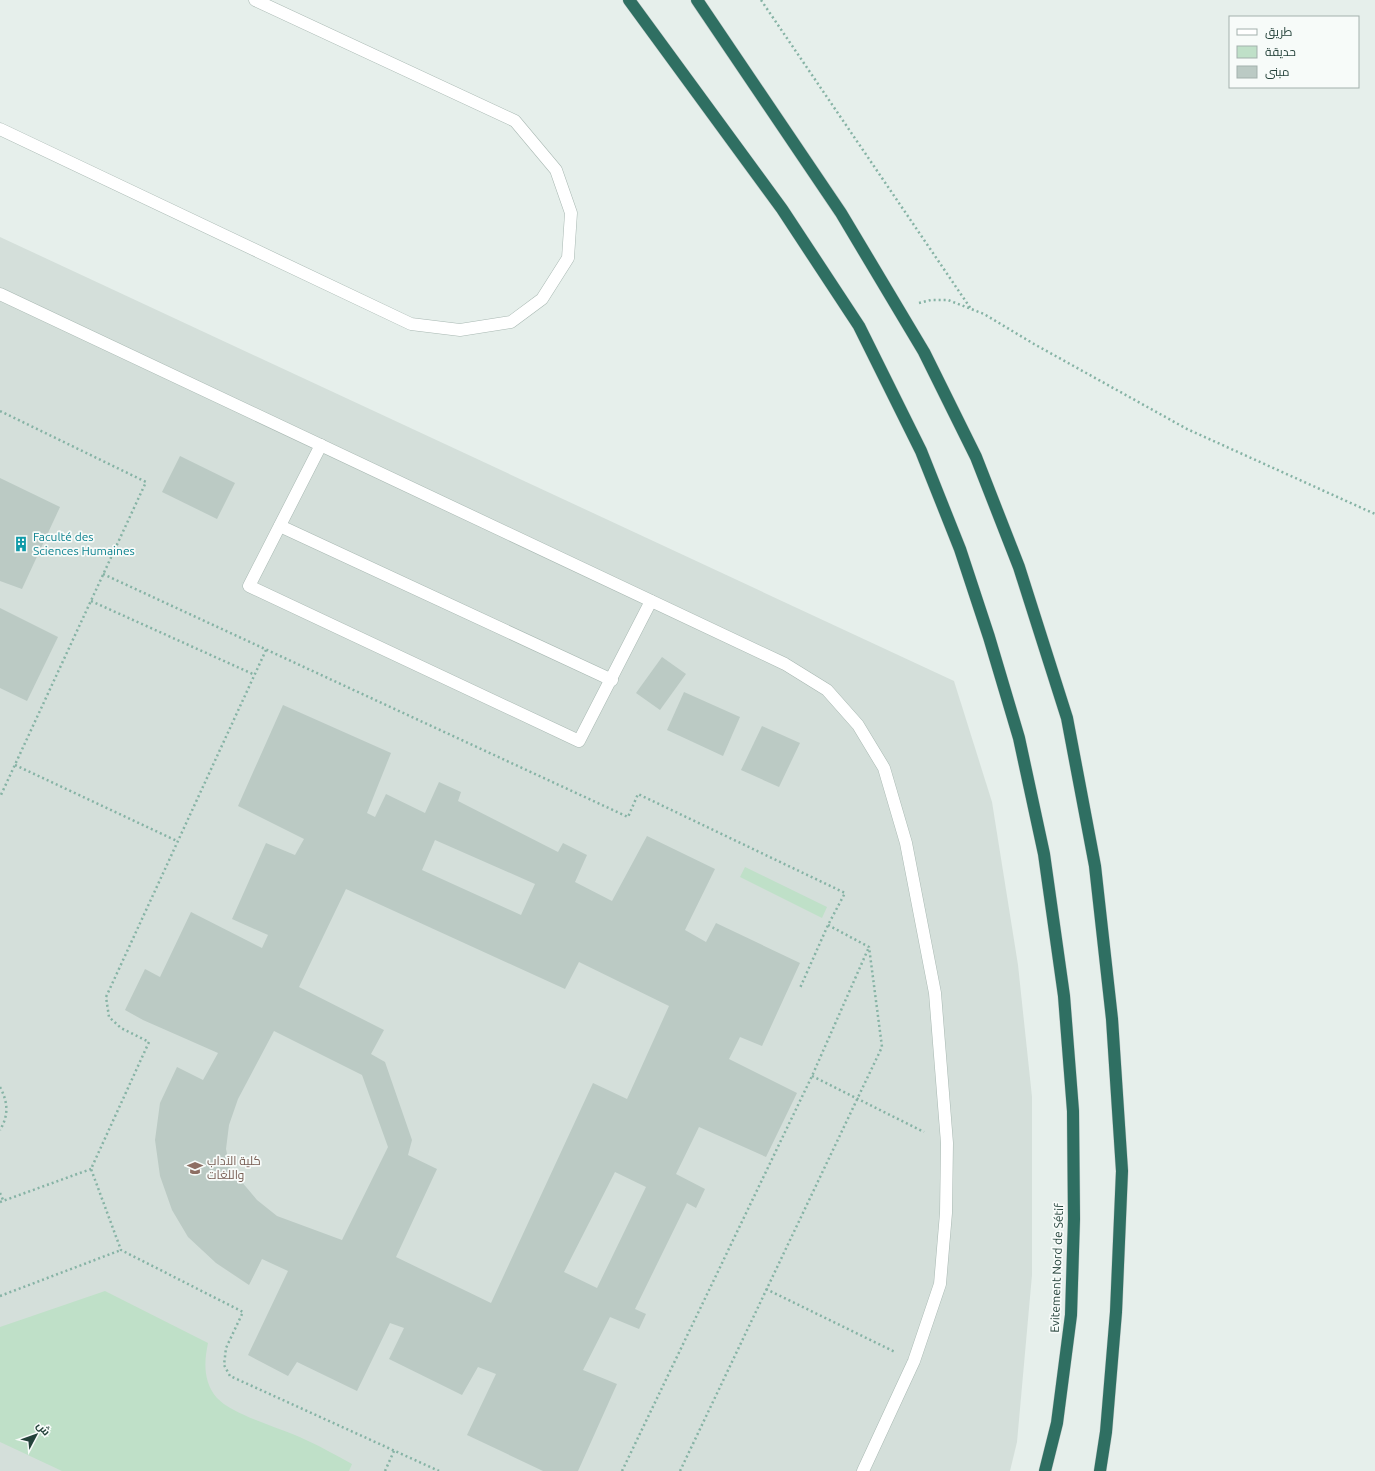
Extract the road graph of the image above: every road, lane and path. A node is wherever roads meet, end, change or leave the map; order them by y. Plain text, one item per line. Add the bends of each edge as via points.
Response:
1 (255, 0) edge
2 (629, 0) edge
3 (696, 0) edge
4 (761, 0) edge
5 (0, 129) edge
6 (0, 294) edge
7 (898, 308) junction
8 (971, 309) junction
9 (0, 411) edge
10 (321, 445) junction
11 (1375, 514) edge
12 (280, 526) junction
13 (103, 574) junction
14 (91, 601) junction
15 (651, 601) junction
16 (266, 650) junction
17 (254, 675) junction
18 (612, 680) junction
19 (15, 765) junction
20 (0, 797) edge
21 (177, 841) junction
22 (828, 925) junction
23 (869, 947) junction
24 (800, 988) dead end
25 (812, 1076) junction
26 (0, 1087) edge
27 (856, 1099) junction
28 (0, 1130) edge
29 (948, 1143) junction
30 (91, 1169) junction
31 (0, 1192) edge
32 (2, 1201) edge
33 (121, 1250) junction
34 (766, 1289) junction
35 (0, 1296) edge
36 (914, 1361) junction
37 (394, 1451) junction
38 (385, 1471) edge
39 (439, 1471) edge
40 (622, 1471) edge
41 (680, 1471) edge
42 (863, 1471) edge
43 (1045, 1471) edge
44 (1100, 1471) edge

1 - 5 lane via 515,121 556,170 571,213 568,258 542,299 511,322 460,330 411,324
2 - 43 highway, Evitement Nord de Sétif via 782,209 859,326 924,458 960,549 990,637 1019,738 1044,854 1063,988 1073,1111 1074,1219 1071,1315 1057,1423
3 - 7 highway via 841,213
4 - 8 path
6 - 10 lane
7 - 8 path via 931,300 948,300
7 - 44 highway via 924,352 976,457 1019,567 1067,718 1095,866 1112,1019 1122,1171 1116,1312 1106,1432
8 - 11 path via 1187,429
9 - 13 path via 146,482
10 - 12 lane
10 - 15 lane
12 - 18 lane
12 - 18 lane via 249,586 572,738 579,741
13 - 14 path
13 - 16 path
14 - 17 path
14 - 19 path
15 - 18 lane
15 - 29 lane via 785,664 827,690 858,726 884,768 906,842 935,993
16 - 17 path
16 - 22 path via 628,817 638,794 845,893
17 - 21 path
19 - 20 path
19 - 21 path
21 - 30 path via 106,997 109,1017 121,1028 149,1042
22 - 23 path
22 - 24 path
23 - 25 path
23 - 27 path via 882,1047
25 - 27 path
25 - 40 path
26 - 28 path via 6,1098 7,1110 5,1122
27 - 29 path
27 - 34 path
29 - 36 lane via 940,1284
30 - 32 path
30 - 33 path
31 - 32 path
33 - 35 path
33 - 37 path via 243,1312 226,1348 224,1365 230,1376
34 - 36 path
34 - 41 path
36 - 42 lane
37 - 38 path
37 - 39 path

